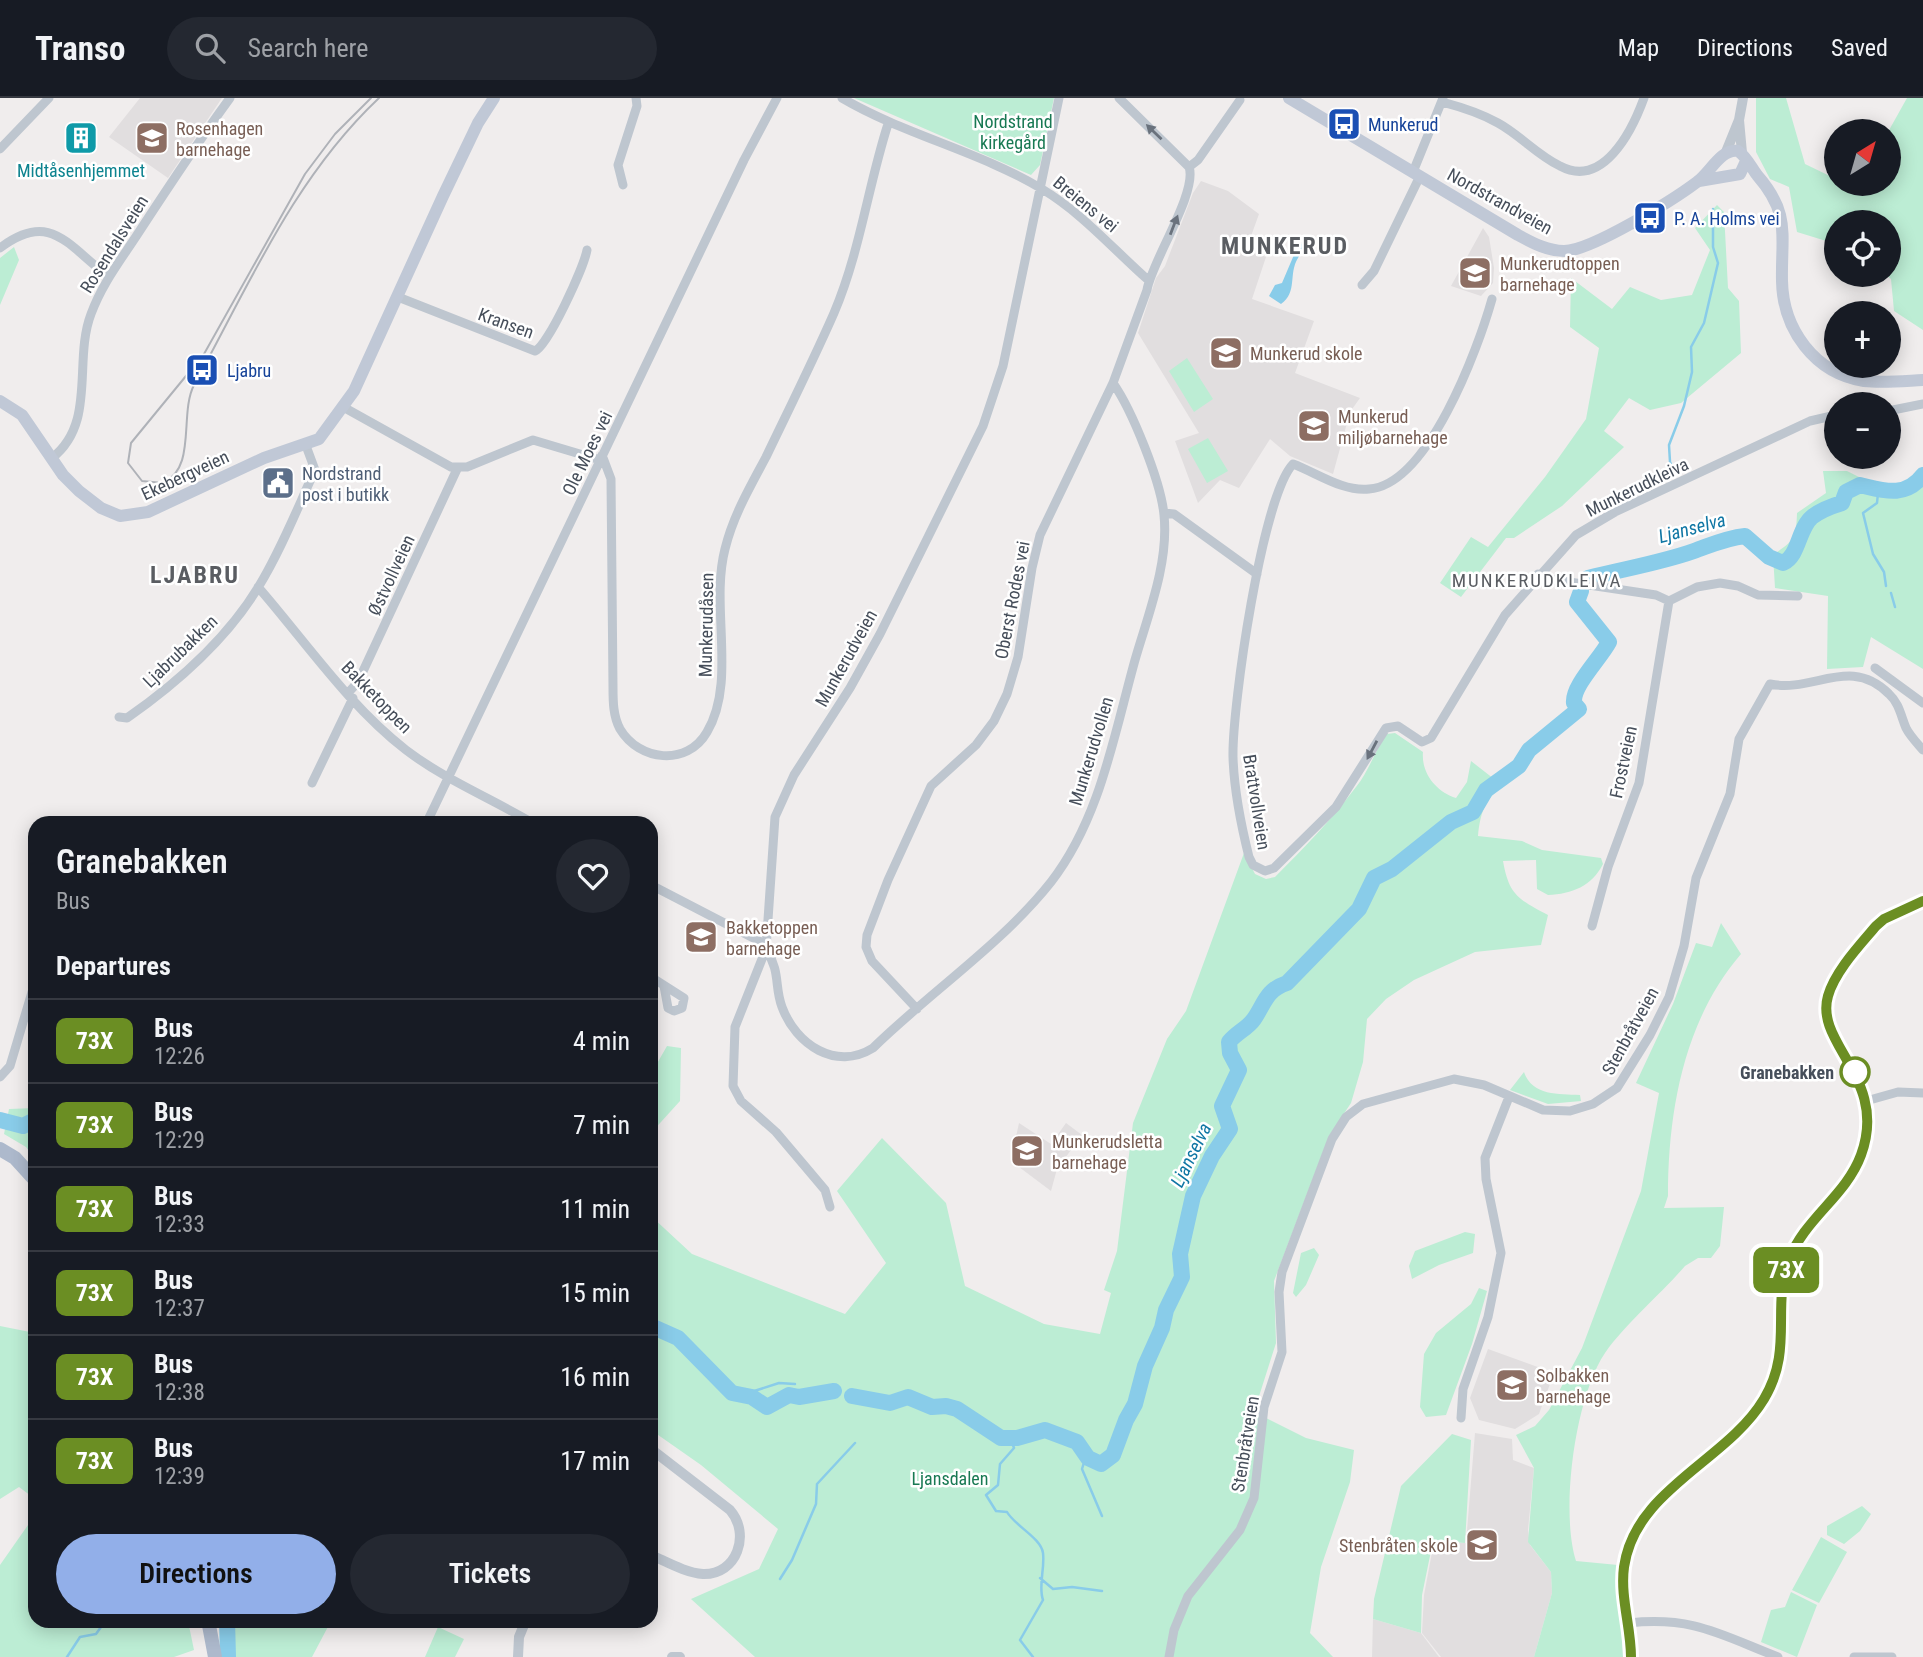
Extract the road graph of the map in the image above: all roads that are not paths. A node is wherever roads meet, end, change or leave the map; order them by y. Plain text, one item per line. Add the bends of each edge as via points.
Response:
1 (49, 98) edge
2 (230, 98) edge
3 (494, 98) edge
4 (636, 98) edge
5 (777, 98) edge
6 (842, 98) edge
7 (1059, 98) edge
8 (1119, 98) edge
9 (1289, 98) edge
10 (1644, 98) edge
11 (1743, 98) edge
12 (1240, 100) dead end
13 (1443, 100) edge
14 (1739, 120) junction
15 (888, 124) junction
16 (0, 149) edge
17 (1723, 156) junction
18 (1744, 157) junction
19 (1189, 167) junction
20 (1416, 174) junction
21 (1733, 175) junction
22 (1699, 181) junction
23 (623, 186) dead end
24 (1040, 188) junction
25 (1767, 189) junction
26 (0, 248) edge
27 (587, 250) dead end
28 (108, 276) junction
29 (1147, 279) junction
30 (1362, 285) dead end
31 (398, 297) junction
32 (1492, 299) dead end
33 (1923, 380) edge
34 (1112, 383) junction
35 (0, 401) edge
36 (1923, 404) edge
37 (345, 408) junction
38 (1901, 408) edge
39 (1824, 418) edge
40 (305, 443) junction
41 (52, 458) junction
42 (601, 458) junction
43 (458, 467) junction
44 (1164, 513) junction
45 (1256, 574) junction
46 (1538, 574) junction
47 (258, 587) junction
48 (1798, 596) dead end
49 (1669, 601) junction
50 (1875, 668) dead end
51 (1898, 683) junction
52 (1889, 694) junction
53 (350, 695) junction
54 (1923, 703) edge
55 (119, 717) dead end
56 (1422, 741) joint
57 (1923, 750) edge
58 (448, 777) junction
59 (312, 783) dead end
60 (430, 816) edge
61 (520, 816) edge
62 (658, 889) edge
63 (1923, 901) edge
64 (1592, 926) dead end
65 (765, 947) junction
66 (658, 981) edge
67 (664, 986) dead end
68 (28, 1006) edge
69 (917, 1009) junction
70 (0, 1077) edge
71 (1923, 1093) edge
72 (1509, 1097) junction
73 (1866, 1101) junction
74 (0, 1140) edge
75 (0, 1149) edge
76 (0, 1157) edge
77 (28, 1166) edge
78 (28, 1167) edge
79 (28, 1168) edge
80 (830, 1207) dead end
81 (1461, 1418) dead end
82 (658, 1454) edge
83 (658, 1558) edge
84 (1629, 1623) junction
85 (210, 1628) edge
86 (523, 1628) edge
87 (215, 1657) edge
88 (518, 1657) edge
89 (672, 1657) edge
90 (680, 1657) edge
91 (1169, 1657) edge
92 (1631, 1657) edge
93 (1777, 1657) edge
94 (1854, 1657) edge
95 (1862, 1657) edge
96 (1892, 1657) edge

1 - 16 street
2 - 28 street, Rosendalsveien
3 - 31 main road, Ekebergveien via 473,132
4 - 23 street via 618,165
5 - 42 street, Ole Moes vei
6 - 15 street, Breiens vei
7 - 24 street, Munkerudveien
19 -> 8 street
9 - 20 main road, Nordstrandveien
10 - 13 street via 1617,149 1595,168 1581,172 1556,165 1498,123
11 - 14 street
12 - 19 street, Oberst Rodes vei
13 - 20 street
14 - 17 street
14 - 18 street
15 - 24 street, Breiens vei via 957,149
15 - 42 street, Munkerudåsen via 844,287 751,483 724,552 717,708 704,737 690,750 675,755 659,757 637,748 616,719 611,479
17 - 18 main road via 1733,150
17 - 21 main road via 1723,170
17 - 22 main road, Nordstrandveien
18 - 21 main road via 1744,170
18 - 25 main road
29 -> 19 street, Oberst Rodes vei via 1159,262 1184,197
20 - 22 main road, Nordstrandveien via 1534,244 1562,251 1597,243
20 - 30 street via 1374,271
21 - 22 main road, Nordstrandveien
21 - 25 main road
24 - 29 street, Breiens vei via 1094,228
24 - 65 street, Munkerudveien via 1003,366 983,426 880,634 778,806
25 - 33 main road via 1783,220 1783,298 1802,344 1821,363 1855,379
26 - 28 street via 27,231 41,230 56,236
27 - 31 street, Kransen via 552,329 535,351
28 - 41 street, Rosendalsveien via 84,337 75,428
29 - 34 street, Oberst Rodes vei via 1147,290
31 - 37 main road, Ekebergveien
32 - 45 street, Brattvollveien via 1448,406 1422,454 1388,483 1365,490 1293,464 1268,517
34 - 44 street, Munkerudvollen via 1133,423
34 - 69 street, Oberst Rodes vei via 1040,535 1007,694 976,745 931,786 867,935 872,961
35 - 41 main road, Ekebergveien via 25,418
36 - 38 street
37 - 40 main road, Ekebergveien
37 - 43 street
39 - 46 street, Munkerudkleiva via 1594,523 1569,541
40 - 41 main road, Ekebergveien via 129,517 96,506 71,484
40 - 47 street, Ljabrubakken via 315,470
42 - 43 street via 533,440
42 - 58 street, Ole Moes vei
43 - 53 street, Østvollveien
44 - 45 street via 1174,514
44 - 69 street, Munkerudvollen via 1160,566 1150,609 1086,820 1049,883
56 -> 45 street, Brattvollveien via 1398,726 1387,728 1336,807 1274,868 1265,872 1254,865 1240,818 1233,746
46 - 49 street
46 - 56 street, Munkerudkleiva via 1490,635 1434,735
47 - 53 street, Bakketoppen
47 - 55 street, Ljabrubakken via 209,649 179,678 127,718
48 - 49 street via 1758,594 1720,583 1697,587
49 - 64 street, Frostveien via 1639,783
50 - 51 street
51 - 52 street
51 - 54 street
52 - 57 street
52 - 72 street, Stenbråtveien via 1852,674 1787,687 1770,684 1739,739 1730,794 1696,878 1685,947 1672,990 1630,1069 1611,1094 1578,1109 1543,1110
53 - 58 street, Bakketoppen via 406,750
53 - 59 street, Østvollveien
58 - 60 street, Ole Moes vei
58 - 61 street, Bakketoppen
62 - 65 street
63 - 73 street via 1876,926 1828,996 1828,1025
65 - 69 street, Munkerudvollen via 779,977 783,1010 804,1040 830,1057 845,1059 866,1052
65 - 80 street, Munkerudveien via 735,1027 734,1088 825,1190
66 - 67 street
68 - 70 street via 10,1066
71 - 73 street via 1898,1092
72 - 81 street via 1485,1158 1501,1253 1488,1317 1463,1389
72 - 91 street, Stenbråtveien via 1471,1081 1443,1081 1363,1104 1346,1117 1335,1134 1282,1272 1282,1352 1264,1407 1251,1507 1232,1541 1188,1596
73 - 84 street via 1866,1133 1858,1162 1808,1226 1789,1260 1783,1289 1782,1349 1766,1395 1741,1427 1646,1514 1631,1540 1624,1574
74 - 77 main road via 22,1154
75 - 78 main road
76 - 79 main road
82 - 83 street via 730,1510 741,1539 730,1563 711,1573 693,1572
84 - 92 street
84 - 93 street via 1692,1623
85 - 87 main road
86 - 88 street
89 - 90 street
94 - 95 street
95 - 96 street

